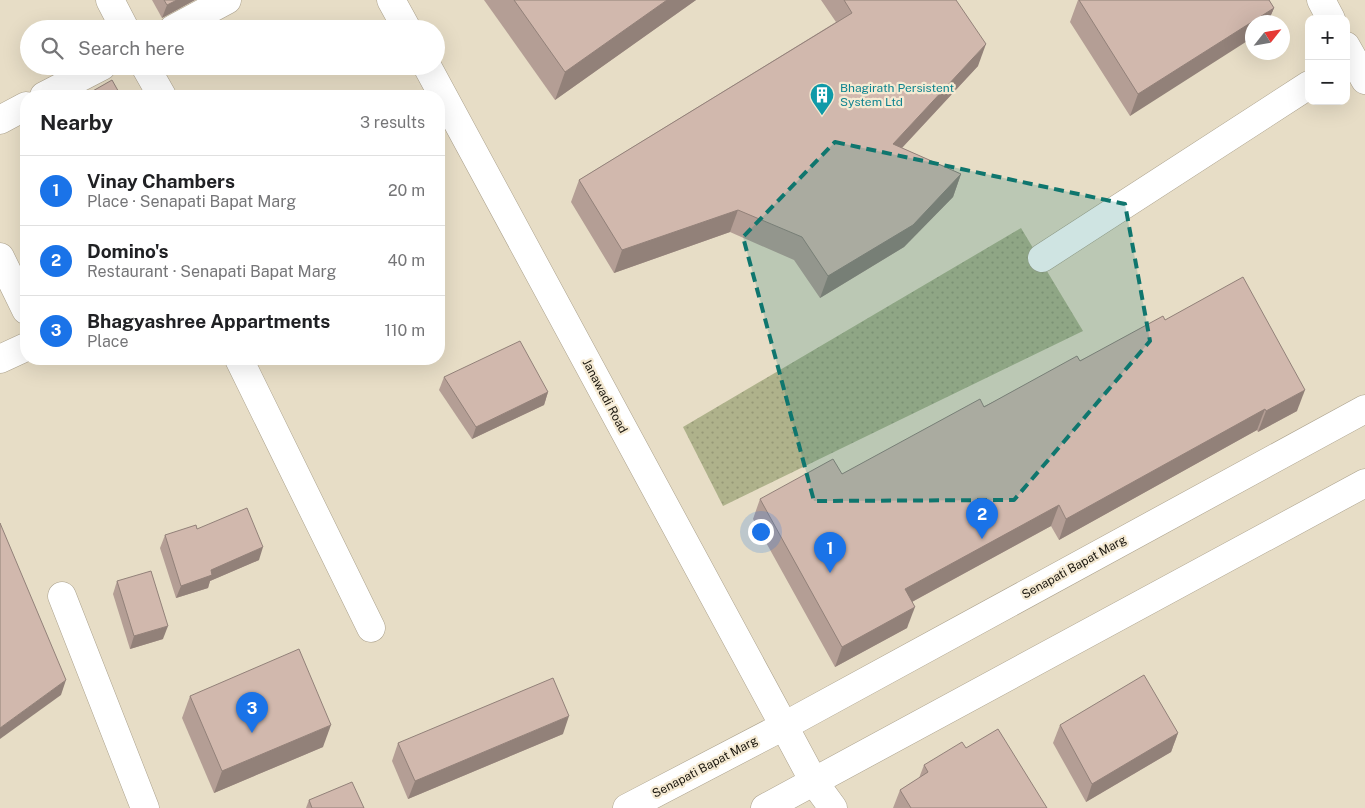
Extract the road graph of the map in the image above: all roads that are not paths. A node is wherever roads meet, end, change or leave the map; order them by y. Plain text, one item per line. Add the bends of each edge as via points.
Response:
1 (110, 0) edge
2 (227, 0) edge
3 (392, 0) edge
4 (1321, 0) edge
5 (1329, 15) edge
6 (120, 20) edge
7 (190, 20) edge
8 (402, 20) edge
9 (1350, 57) edge
10 (85, 75) edge
11 (150, 75) edge
12 (430, 75) edge
13 (1365, 80) edge
14 (1305, 88) edge
15 (56, 90) edge
16 (159, 90) edge
17 (435, 90) edge
18 (20, 109) edge
19 (0, 120) edge
20 (448, 129) edge
21 (0, 257) edge
22 (1042, 258) dead end
23 (20, 298) edge
24 (20, 350) edge
25 (0, 359) edge
26 (242, 365) edge
27 (1365, 409) edge
28 (1365, 482) edge
29 (62, 596) dead end
30 (371, 628) dead end
31 (784, 726) junction
32 (814, 782) junction
33 (145, 808) edge
34 (627, 808) edge
35 (765, 808) edge
36 (833, 808) edge

1 - 6 street
2 - 7 street
3 - 8 street
4 - 5 street
9 - 13 street
10 - 15 street
11 - 16 street
12 - 17 street, Janawadi Road
14 - 22 street
18 - 19 street
20 - 31 street, Janawadi Road
21 - 23 street
24 - 25 street
26 - 30 street
27 - 31 street, Senapati Bapat Marg
28 - 32 street
29 - 33 street
31 - 32 street
31 - 34 street, Senapati Bapat Marg
32 - 35 street
32 - 36 street

